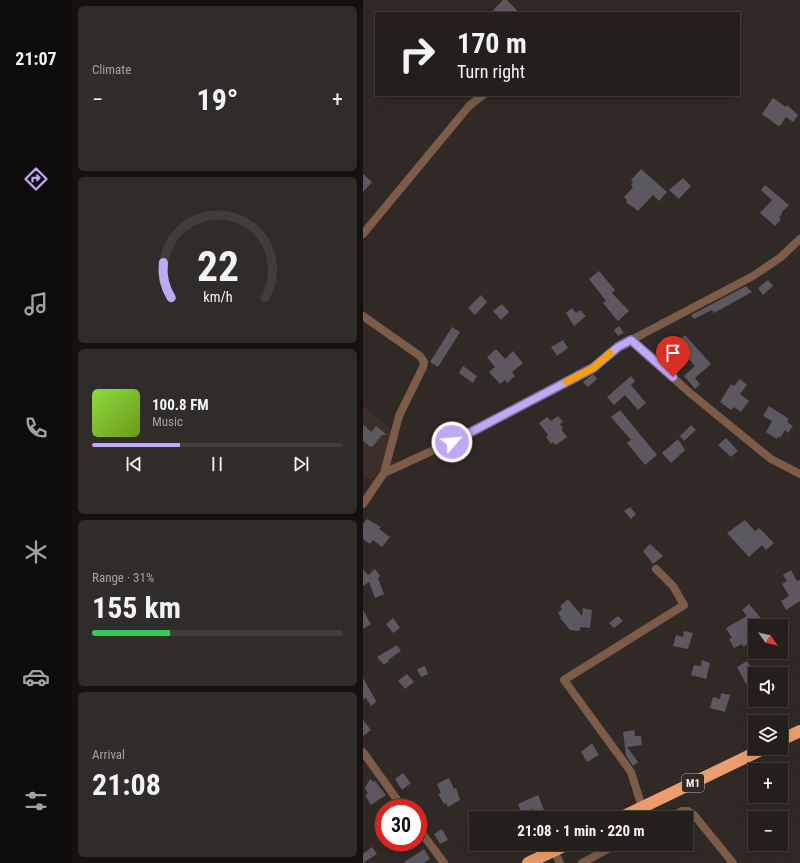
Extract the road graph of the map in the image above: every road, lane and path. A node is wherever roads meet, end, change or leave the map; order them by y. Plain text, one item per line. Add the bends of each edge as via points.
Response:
1 (482, 96) edge
2 (363, 234) edge
3 (800, 239) edge
4 (363, 316) edge
5 (631, 340) junction
6 (384, 473) junction
7 (800, 474) edge
8 (363, 504) edge
9 (655, 569) dead end
10 (800, 731) edge
11 (788, 737) edge
12 (363, 752) edge
13 (751, 755) edge
14 (397, 799) edge
15 (643, 807) junction
16 (635, 811) edge
17 (693, 815) edge
18 (427, 840) edge
19 (554, 851) joint
20 (604, 851) edge
21 (444, 863) edge
22 (529, 863) edge
23 (560, 863) edge
24 (582, 863) edge
25 (733, 863) edge

1 - 2 street via 469,106
3 - 5 street via 781,257 753,276
4 - 6 street via 421,356 424,362 395,428
5 - 6 street via 587,371 462,437
5 - 7 street via 771,459
6 - 8 street
9 - 15 street via 673,586 684,605 563,680 631,772
10 - 11 highway
12 - 14 street
13 - 15 highway, M1
15 - 16 highway, M1
17 - 25 street
18 - 21 street
19 - 22 highway
19 - 23 street
20 - 24 street

